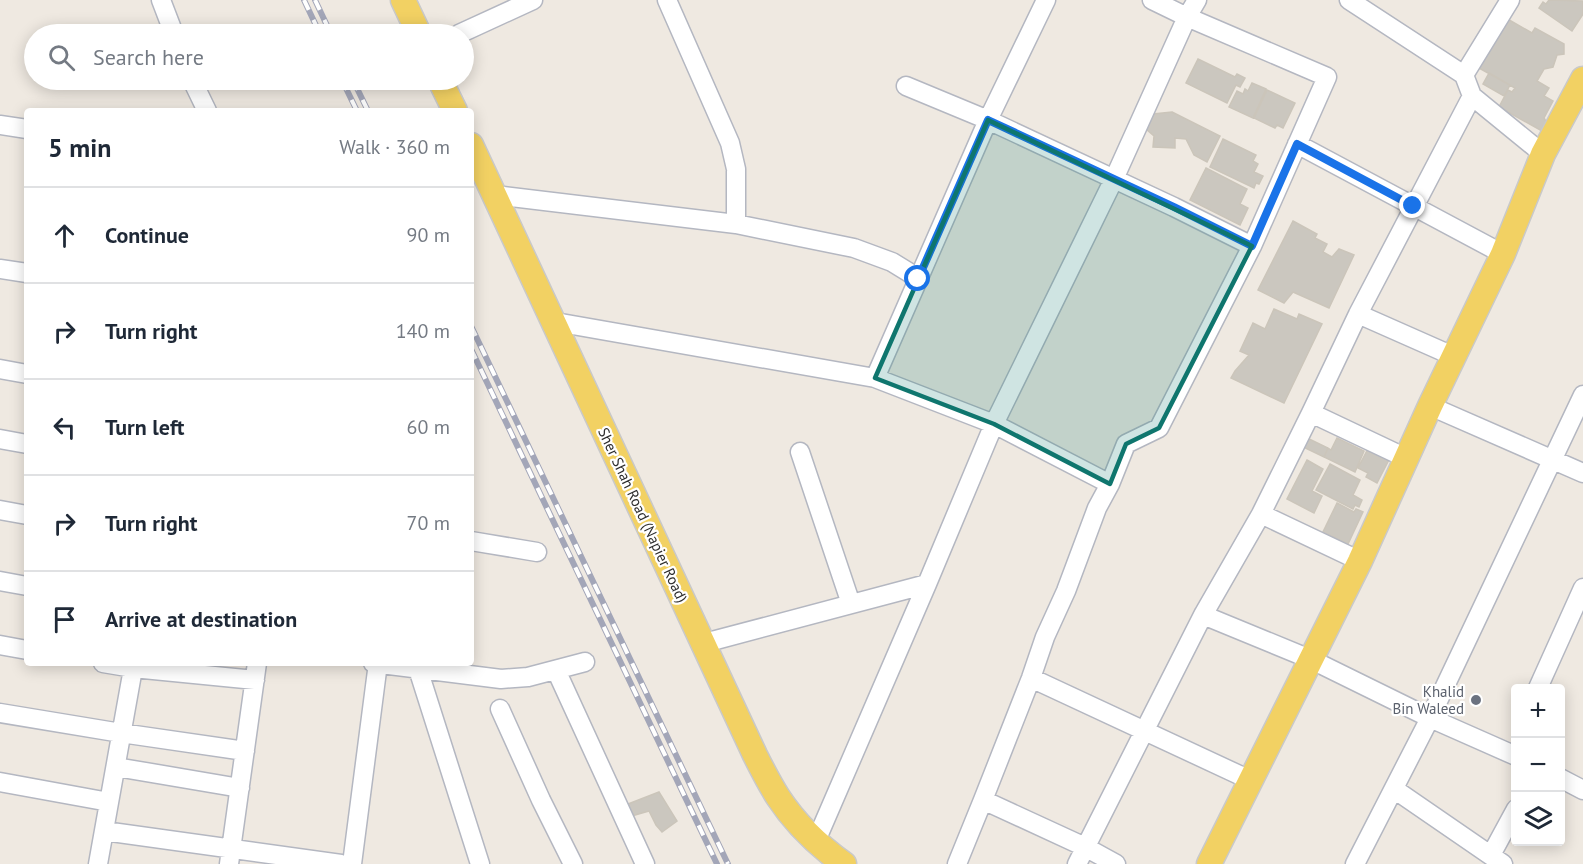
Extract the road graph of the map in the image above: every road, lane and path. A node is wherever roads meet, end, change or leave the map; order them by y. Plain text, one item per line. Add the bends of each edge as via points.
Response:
1 (161, 0) edge
2 (403, 0) edge
3 (533, 0) edge
4 (667, 0) edge
5 (1046, 0) edge
6 (1152, 0) edge
7 (1197, 0) edge
8 (1349, 0) edge
9 (1510, 0) edge
10 (1187, 17) junction
11 (170, 24) edge
12 (414, 24) edge
13 (474, 27) edge
14 (1464, 75) junction
15 (1583, 79) edge
16 (906, 86) dead end
17 (197, 90) edge
18 (445, 90) edge
19 (1472, 96) junction
20 (206, 108) edge
21 (454, 108) edge
22 (988, 120) junction
23 (0, 124) edge
24 (24, 128) edge
25 (1297, 144) junction
26 (474, 151) edge
27 (1543, 154) junction
28 (1114, 179) junction
29 (503, 196) dead end
30 (1413, 206) junction
31 (736, 224) junction
32 (1252, 246) junction
33 (1503, 254) junction
34 (0, 269) edge
35 (24, 273) edge
36 (918, 279) junction
37 (1358, 314) junction
38 (561, 323) dead end
39 (1454, 356) junction
40 (0, 369) edge
41 (24, 373) edge
42 (875, 378) junction
43 (1583, 395) edge
44 (1430, 406) junction
45 (1311, 413) junction
46 (994, 424) junction
47 (0, 440) edge
48 (24, 444) edge
49 (800, 452) dead end
50 (1406, 458) junction
51 (1553, 460) junction
52 (1583, 473) edge
53 (1110, 484) junction
54 (0, 510) edge
55 (24, 514) edge
56 (1261, 514) junction
57 (474, 542) edge
58 (537, 552) dead end
59 (1360, 561) junction
60 (0, 581) edge
61 (927, 584) junction
62 (24, 585) edge
63 (1583, 588) edge
64 (851, 604) junction
65 (1203, 615) junction
66 (712, 641) dead end
67 (0, 645) edge
68 (24, 649) edge
69 (1310, 659) junction
70 (585, 662) dead end
71 (134, 666) edge
72 (376, 666) edge
73 (397, 666) edge
74 (418, 669) junction
75 (556, 670) junction
76 (256, 672) edge
77 (1031, 678) junction
78 (1540, 684) edge
79 (500, 709) dead end
80 (0, 713) edge
81 (1430, 718) junction
82 (1144, 731) junction
83 (122, 733) junction
84 (1511, 748) edge
85 (245, 751) junction
86 (116, 766) junction
87 (1250, 780) junction
88 (1565, 781) edge
89 (0, 782) edge
90 (240, 788) junction
91 (1394, 789) junction
92 (1583, 790) edge
93 (983, 800) junction
94 (109, 802) junction
95 (1511, 820) edge
96 (104, 831) junction
97 (819, 834) dead end
98 (1085, 847) junction
99 (230, 857) edge
100 (1497, 860) edge
101 (98, 864) edge
102 (341, 864) edge
103 (352, 864) edge
104 (480, 864) edge
105 (573, 864) edge
106 (645, 864) edge
107 (844, 864) edge
108 (957, 864) edge
109 (1077, 864) edge
110 (1116, 864) edge
111 (1209, 864) edge
112 (1355, 864) edge

1 - 11 street
2 - 12 main road
3 - 13 street
4 - 31 street via 730,143 736,170
5 - 22 street
6 - 10 street
7 - 10 street
8 - 14 street
9 - 14 street
10 - 25 street via 1327,77
10 - 28 street
14 - 19 street
15 - 27 main road
16 - 22 street
17 - 20 street
18 - 21 main road
19 - 27 street
19 - 30 street
22 - 28 street
22 - 36 street
23 - 24 street
25 - 30 street
25 - 32 street
26 - 107 main road, Sher Shah Road (Napier Road) via 755,755 799,824
27 - 33 main road
28 - 32 street
28 - 46 street
29 - 31 street
30 - 33 street
30 - 37 street
31 - 36 street via 854,248 892,262
32 - 53 street via 1159,428 1126,444
33 - 39 main road
34 - 35 street
36 - 42 street
37 - 39 street
37 - 45 street
38 - 42 street
39 - 44 main road
40 - 41 street
42 - 46 street
43 - 51 street
44 - 50 main road
44 - 51 street
45 - 50 street
45 - 56 street
46 - 53 street
46 - 61 street
47 - 48 street
49 - 64 street
50 - 59 main road
51 - 52 street
51 - 81 street
53 - 77 street
54 - 55 street
56 - 59 street
56 - 65 street
57 - 58 street
59 - 69 main road
60 - 62 street
61 - 64 street
61 - 97 street
63 - 78 street
64 - 66 street
65 - 69 street
65 - 82 street
67 - 68 street
69 - 81 street
69 - 87 main road
70 - 75 street
71 - 76 street
71 - 83 street
72 - 103 street
73 - 74 street
74 - 75 street via 501,679
74 - 104 street
75 - 106 street
76 - 85 street
77 - 82 street
77 - 93 street
79 - 105 street
80 - 83 street
81 - 84 street
81 - 91 street
82 - 87 street
82 - 98 street
83 - 85 street
83 - 86 street
85 - 90 street
86 - 90 street
86 - 94 street
87 - 111 main road
88 - 92 street
89 - 94 street
90 - 99 street
91 - 100 street
91 - 112 street
93 - 98 street
93 - 108 street
94 - 96 street
95 - 100 street
96 - 99 street
96 - 101 street
98 - 109 street
98 - 110 street
99 - 102 street

